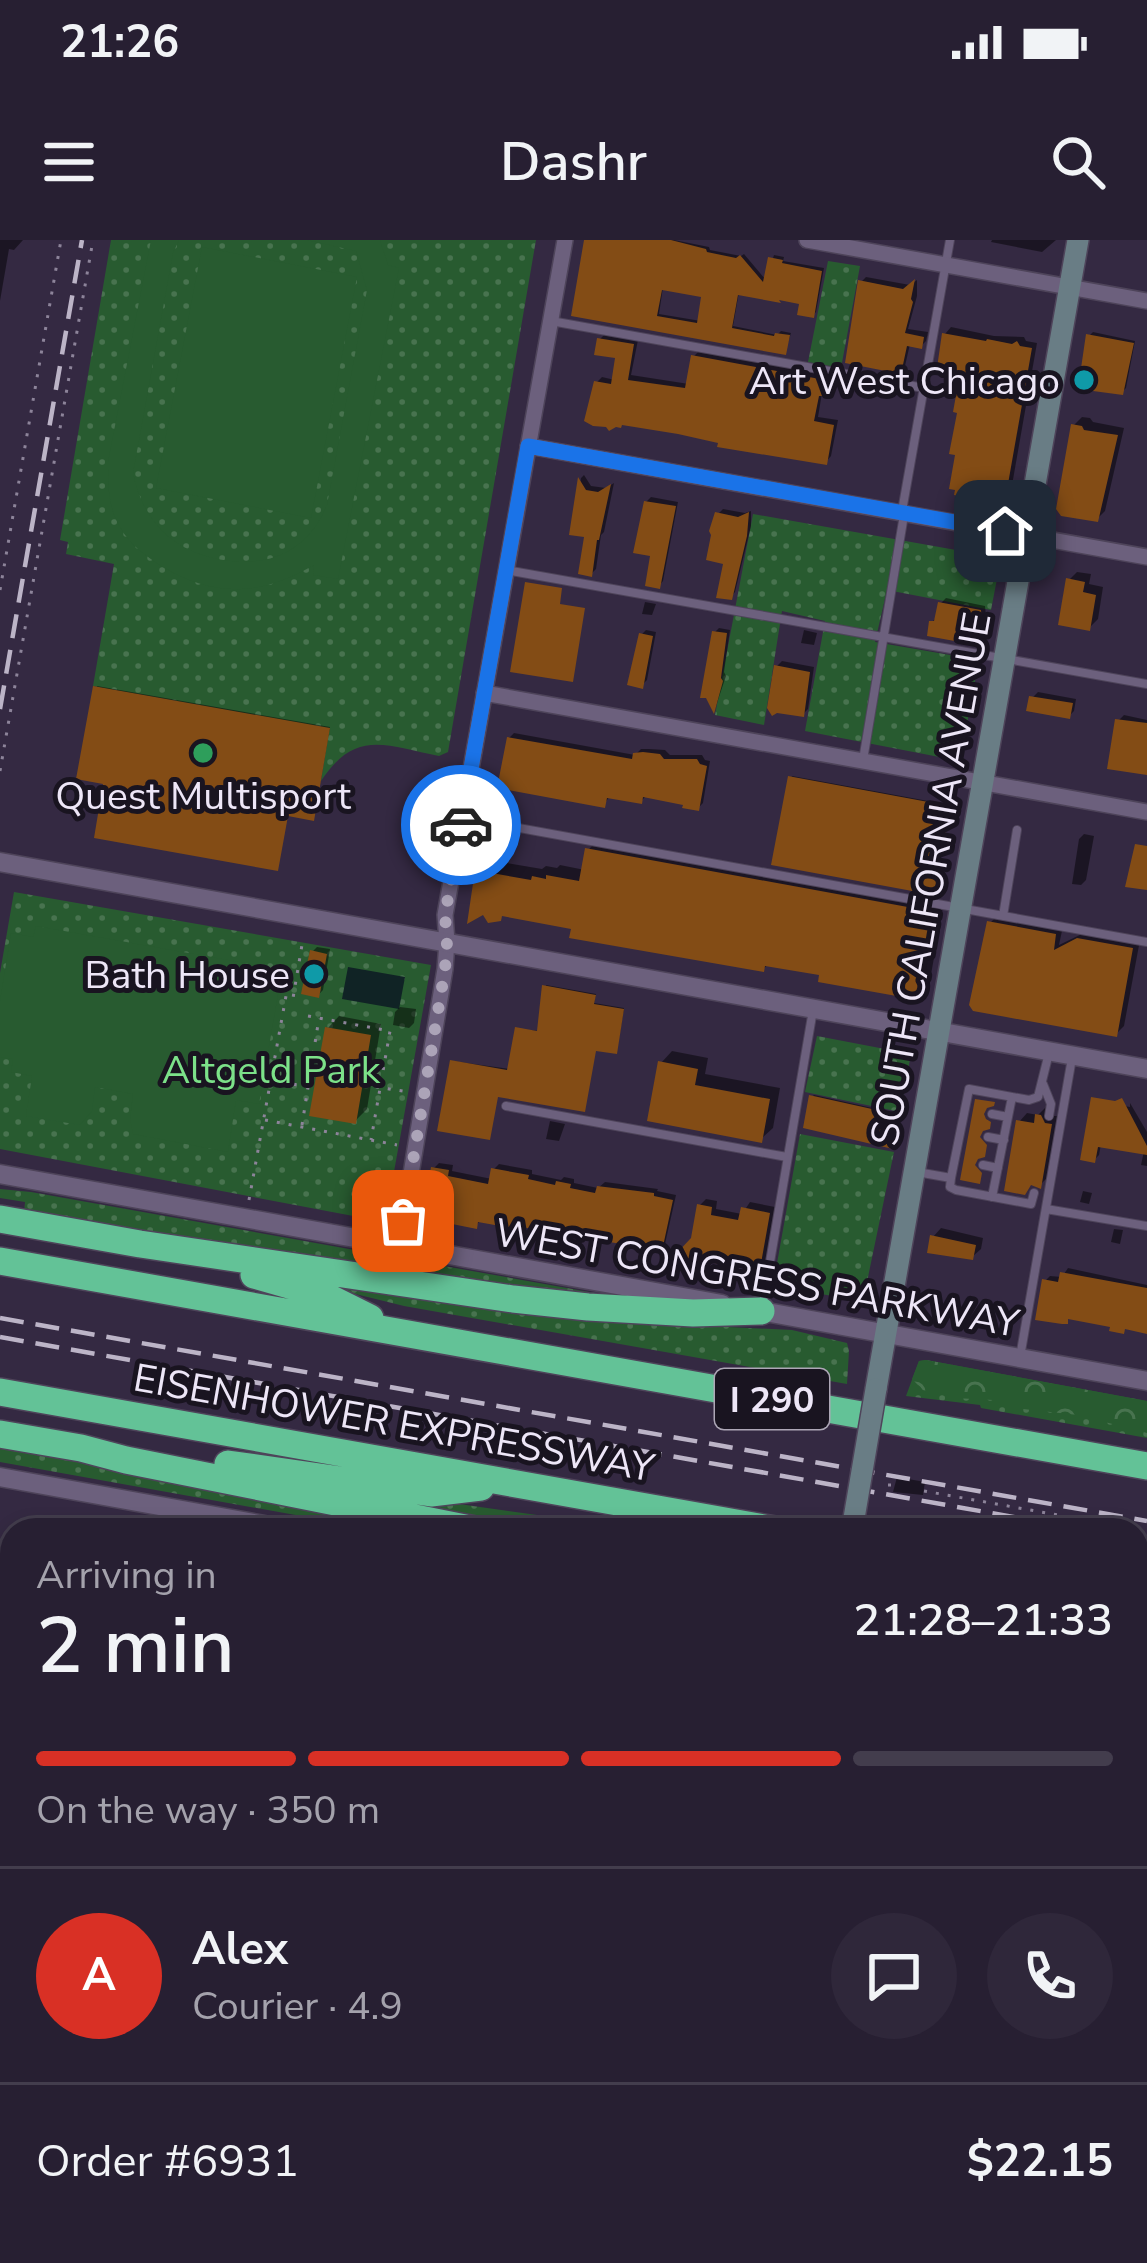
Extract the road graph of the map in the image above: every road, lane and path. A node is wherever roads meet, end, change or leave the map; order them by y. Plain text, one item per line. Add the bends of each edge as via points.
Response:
1 (62, 240) edge
2 (93, 240) edge
3 (565, 240) edge
4 (806, 240) edge
5 (950, 240) edge
6 (1078, 240) edge
7 (946, 265) junction
8 (1070, 287) junction
9 (1147, 301) edge
10 (551, 321) junction
11 (924, 388) junction
12 (528, 446) junction
13 (903, 513) junction
14 (1026, 535) junction
15 (1147, 556) edge
16 (506, 570) junction
17 (0, 590) edge
18 (884, 638) junction
19 (1005, 659) junction
20 (1147, 684) edge
21 (484, 693) junction
22 (862, 761) junction
23 (0, 771) edge
24 (983, 783) junction
25 (1147, 812) edge
26 (462, 818) junction
27 (1017, 830) dead end
28 (0, 862) edge
29 (961, 909) junction
30 (1003, 916) junction
31 (303, 939) dead end
32 (447, 942) junction
33 (1147, 942) edge
34 (813, 1008) junction
35 (308, 1016) dead end
36 (319, 1018) junction
37 (940, 1031) junction
38 (1049, 1051) junction
39 (1072, 1055) junction
40 (1147, 1069) edge
41 (270, 1080) junction
42 (1042, 1084) junction
43 (364, 1085) dead end
44 (311, 1087) junction
45 (380, 1088) junction
46 (409, 1092) dead end
47 (1012, 1097) junction
48 (506, 1106) dead end
49 (992, 1114) dead end
50 (1049, 1116) dead end
51 (1008, 1118) junction
52 (263, 1120) junction
53 (302, 1127) junction
54 (988, 1137) dead end
55 (371, 1140) junction
56 (1004, 1140) junction
57 (400, 1145) dead end
58 (787, 1157) junction
59 (983, 1165) dead end
60 (998, 1168) junction
61 (915, 1172) junction
62 (0, 1174) edge
63 (951, 1178) junction
64 (1034, 1193) dead end
65 (992, 1197) junction
66 (249, 1201) dead end
67 (1046, 1209) junction
68 (0, 1219) edge
69 (1147, 1226) edge
70 (140, 1244) junction
71 (399, 1246) junction
72 (0, 1261) edge
73 (761, 1311) junction
74 (397, 1332) junction
75 (887, 1334) junction
76 (1020, 1358) junction
77 (1147, 1381) edge
78 (0, 1392) edge
79 (0, 1433) edge
80 (81, 1448) junction
81 (1147, 1466) edge
82 (0, 1477) edge
83 (511, 1483) junction
84 (924, 1491) dead end
85 (226, 1518) edge
86 (415, 1518) edge
87 (708, 1518) edge
88 (853, 1518) edge
89 (1075, 1518) edge

1 - 17 path
2 - 23 path
3 - 10 street
4 - 7 street
5 - 7 lane
6 - 8 main road, SOUTH CALIFORNIA AVENUE
7 - 8 street
7 - 11 lane
8 - 9 street
8 - 14 main road, SOUTH CALIFORNIA AVENUE
10 - 11 lane
10 - 12 street
11 - 13 lane
12 - 13 street
12 - 16 street
13 - 14 street
13 - 18 lane
14 - 15 street
14 - 19 main road, SOUTH CALIFORNIA AVENUE
16 - 18 lane
16 - 21 street
18 - 19 lane
18 - 22 lane
19 - 20 lane
19 - 24 main road, SOUTH CALIFORNIA AVENUE
21 - 22 street
21 - 26 street
22 - 24 street
24 - 25 street
24 - 29 main road, SOUTH CALIFORNIA AVENUE
26 - 29 lane
26 - 32 street
27 - 30 lane
28 - 32 street
29 - 30 lane
29 - 37 main road, SOUTH CALIFORNIA AVENUE
30 - 33 lane
31 - 41 path
32 - 34 street
32 - 71 street
34 - 37 street
34 - 58 lane
35 - 36 path
36 - 44 path
36 - 45 path via 390,1030
37 - 38 street
37 - 61 main road, SOUTH CALIFORNIA AVENUE
38 - 39 street
38 - 42 lane
39 - 40 street
39 - 67 lane
41 - 44 path
41 - 52 path
42 - 47 lane via 1039,1097
42 - 50 lane
43 - 45 path
44 - 53 path
45 - 46 path
45 - 55 path
47 - 51 lane
47 - 63 lane via 969,1089
48 - 58 lane
49 - 51 lane
51 - 56 lane
52 - 53 path
52 - 66 path
53 - 55 path
54 - 56 lane
55 - 57 path
56 - 60 lane
58 - 73 lane
59 - 60 lane
60 - 65 lane
61 - 63 lane
61 - 75 main road, SOUTH CALIFORNIA AVENUE
62 - 71 street, WEST CONGRESS PARKWAY
63 - 65 lane via 956,1190
64 - 65 lane via 1031,1204
67 - 69 lane
67 - 76 lane
68 - 70 highway
70 - 73 highway via 512,1299
70 - 74 highway via 324,1295
71 - 73 street, WEST CONGRESS PARKWAY
72 - 74 highway, I 290
73 - 75 street, WEST CONGRESS PARKWAY
74 - 81 highway, I 290
75 - 76 street, WEST CONGRESS PARKWAY
75 - 88 main road, SOUTH CALIFORNIA AVENUE, bridge
76 - 77 street, WEST CONGRESS PARKWAY
78 - 83 highway, EISENHOWER EXPRESSWAY
79 - 80 highway
80 - 83 highway via 431,1492
80 - 86 highway
82 - 85 street
83 - 87 highway, EISENHOWER EXPRESSWAY
84 - 89 path

